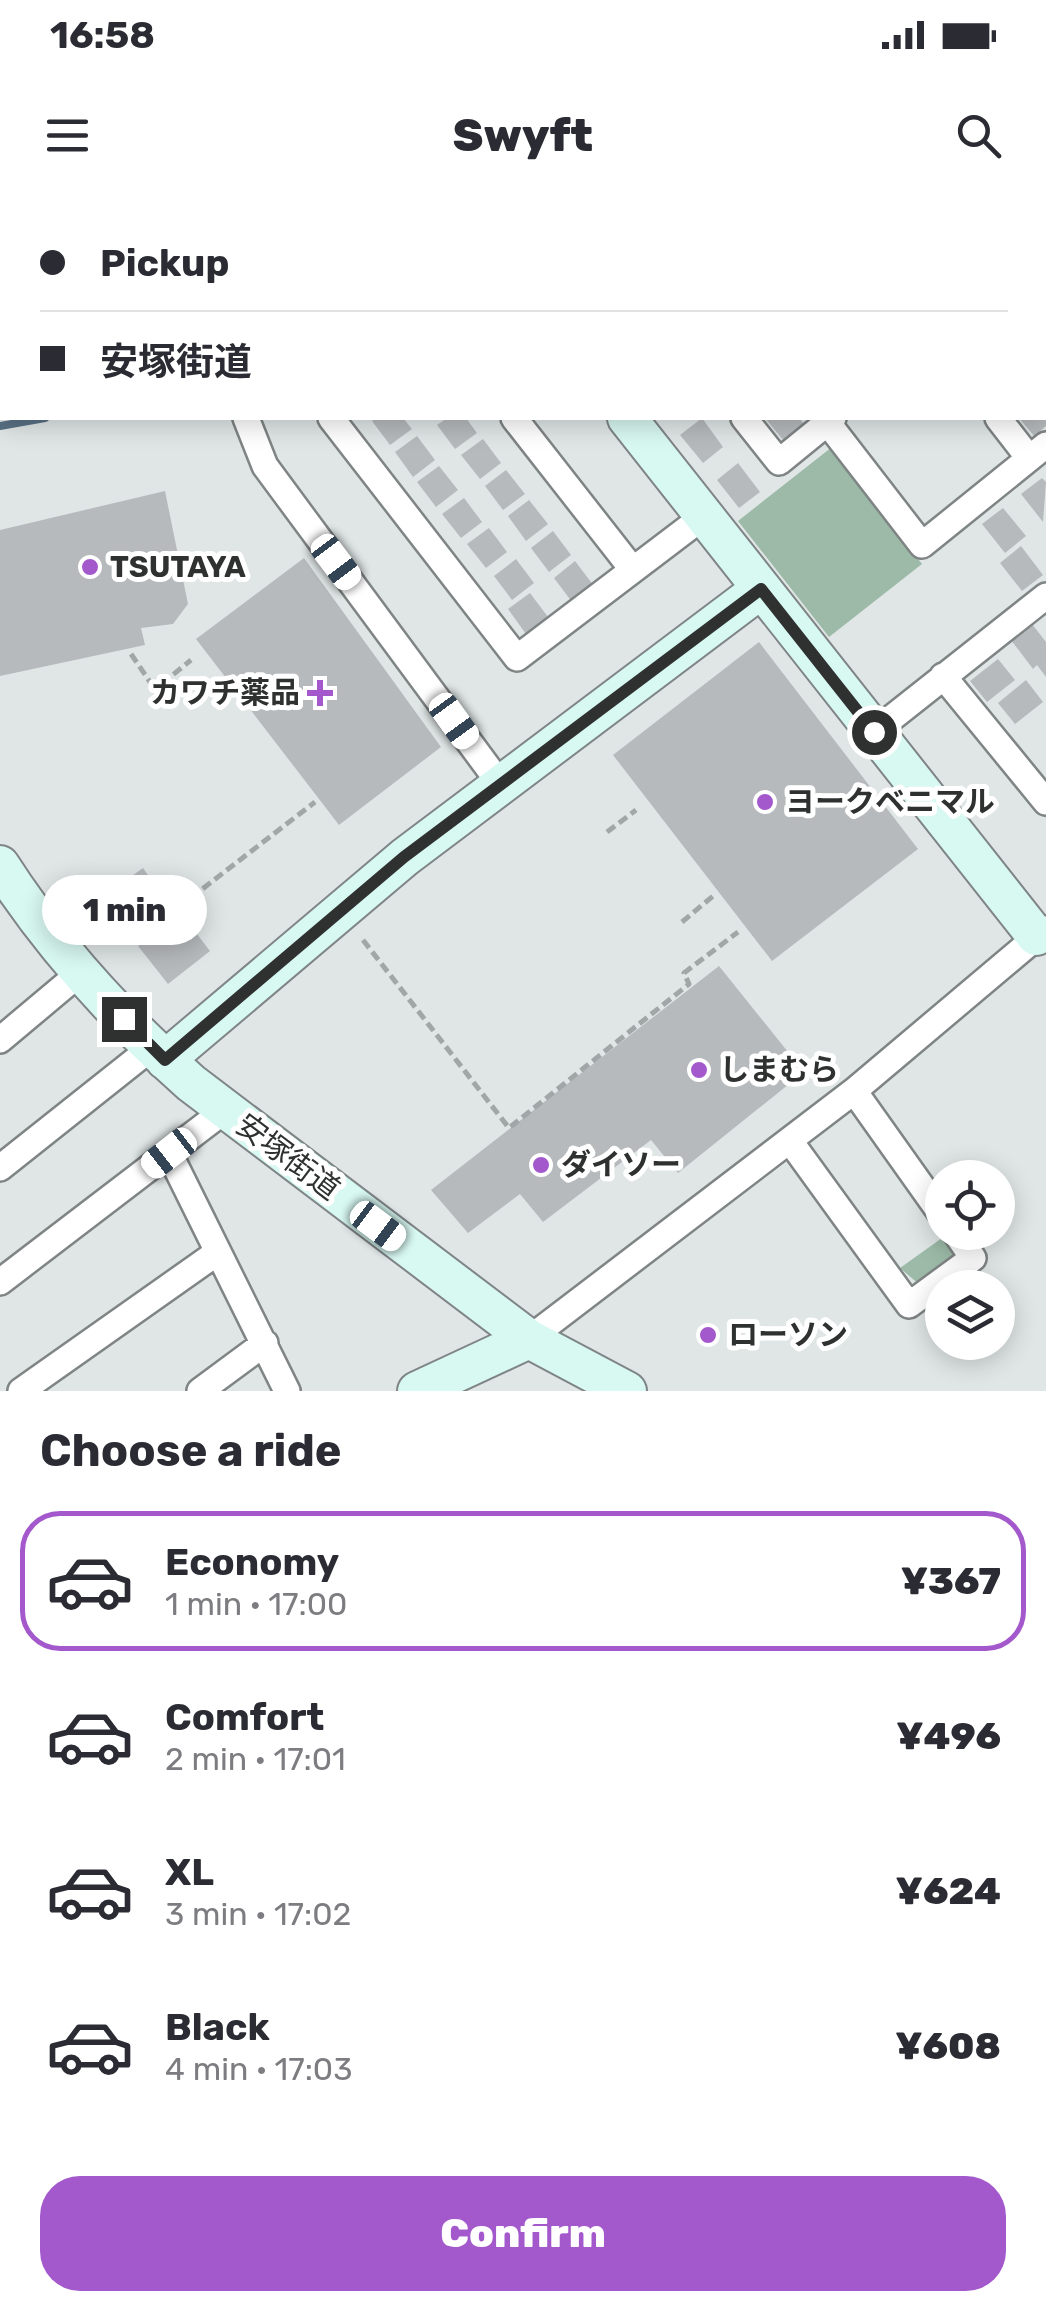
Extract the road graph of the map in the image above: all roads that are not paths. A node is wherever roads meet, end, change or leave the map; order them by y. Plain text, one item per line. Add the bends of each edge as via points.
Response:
1 (247, 420) edge
2 (334, 420) edge
3 (516, 420) edge
4 (635, 420) edge
5 (746, 420) edge
6 (830, 420) edge
7 (1000, 420) edge
8 (1038, 452) edge
9 (704, 516) junction
10 (633, 570) junction
11 (761, 589) junction
12 (1046, 596) edge
13 (943, 676) junction
14 (874, 732) junction
15 (501, 785) junction
16 (1046, 802) edge
17 (7, 890) edge
18 (1041, 933) edge
19 (81, 972) junction
20 (0, 1040) edge
21 (158, 1054) junction
22 (854, 1091) junction
23 (225, 1110) junction
24 (790, 1140) junction
25 (169, 1153) junction
26 (0, 1168) edge
27 (925, 1191) edge
28 (968, 1250) edge
29 (218, 1252) junction
30 (0, 1282) edge
31 (529, 1339) junction
32 (265, 1343) junction
33 (21, 1391) edge
34 (200, 1391) edge
35 (288, 1391) edge
36 (417, 1391) edge
37 (627, 1391) edge

1 - 15 street via 265,466
2 - 10 street via 517,658
3 - 10 street
4 - 9 street
5 - 6 street via 779,462
6 - 8 street via 922,546
7 - 8 street
9 - 10 street
9 - 11 street
11 - 14 street
11 - 15 street
12 - 13 street
13 - 14 street
13 - 16 street
14 - 18 street
15 - 21 street
17 - 19 street, 安塚街道
18 - 22 street
19 - 20 street
19 - 21 street, 安塚街道
21 - 23 street, 安塚街道
21 - 26 street
22 - 24 street
22 - 27 street
23 - 25 street
23 - 31 street, 安塚街道
24 - 28 street via 910,1305 974,1258
24 - 31 street
25 - 29 street
25 - 30 street
29 - 32 street
29 - 33 street
31 - 36 street
31 - 37 street, 安塚街道
32 - 34 street
32 - 35 street

